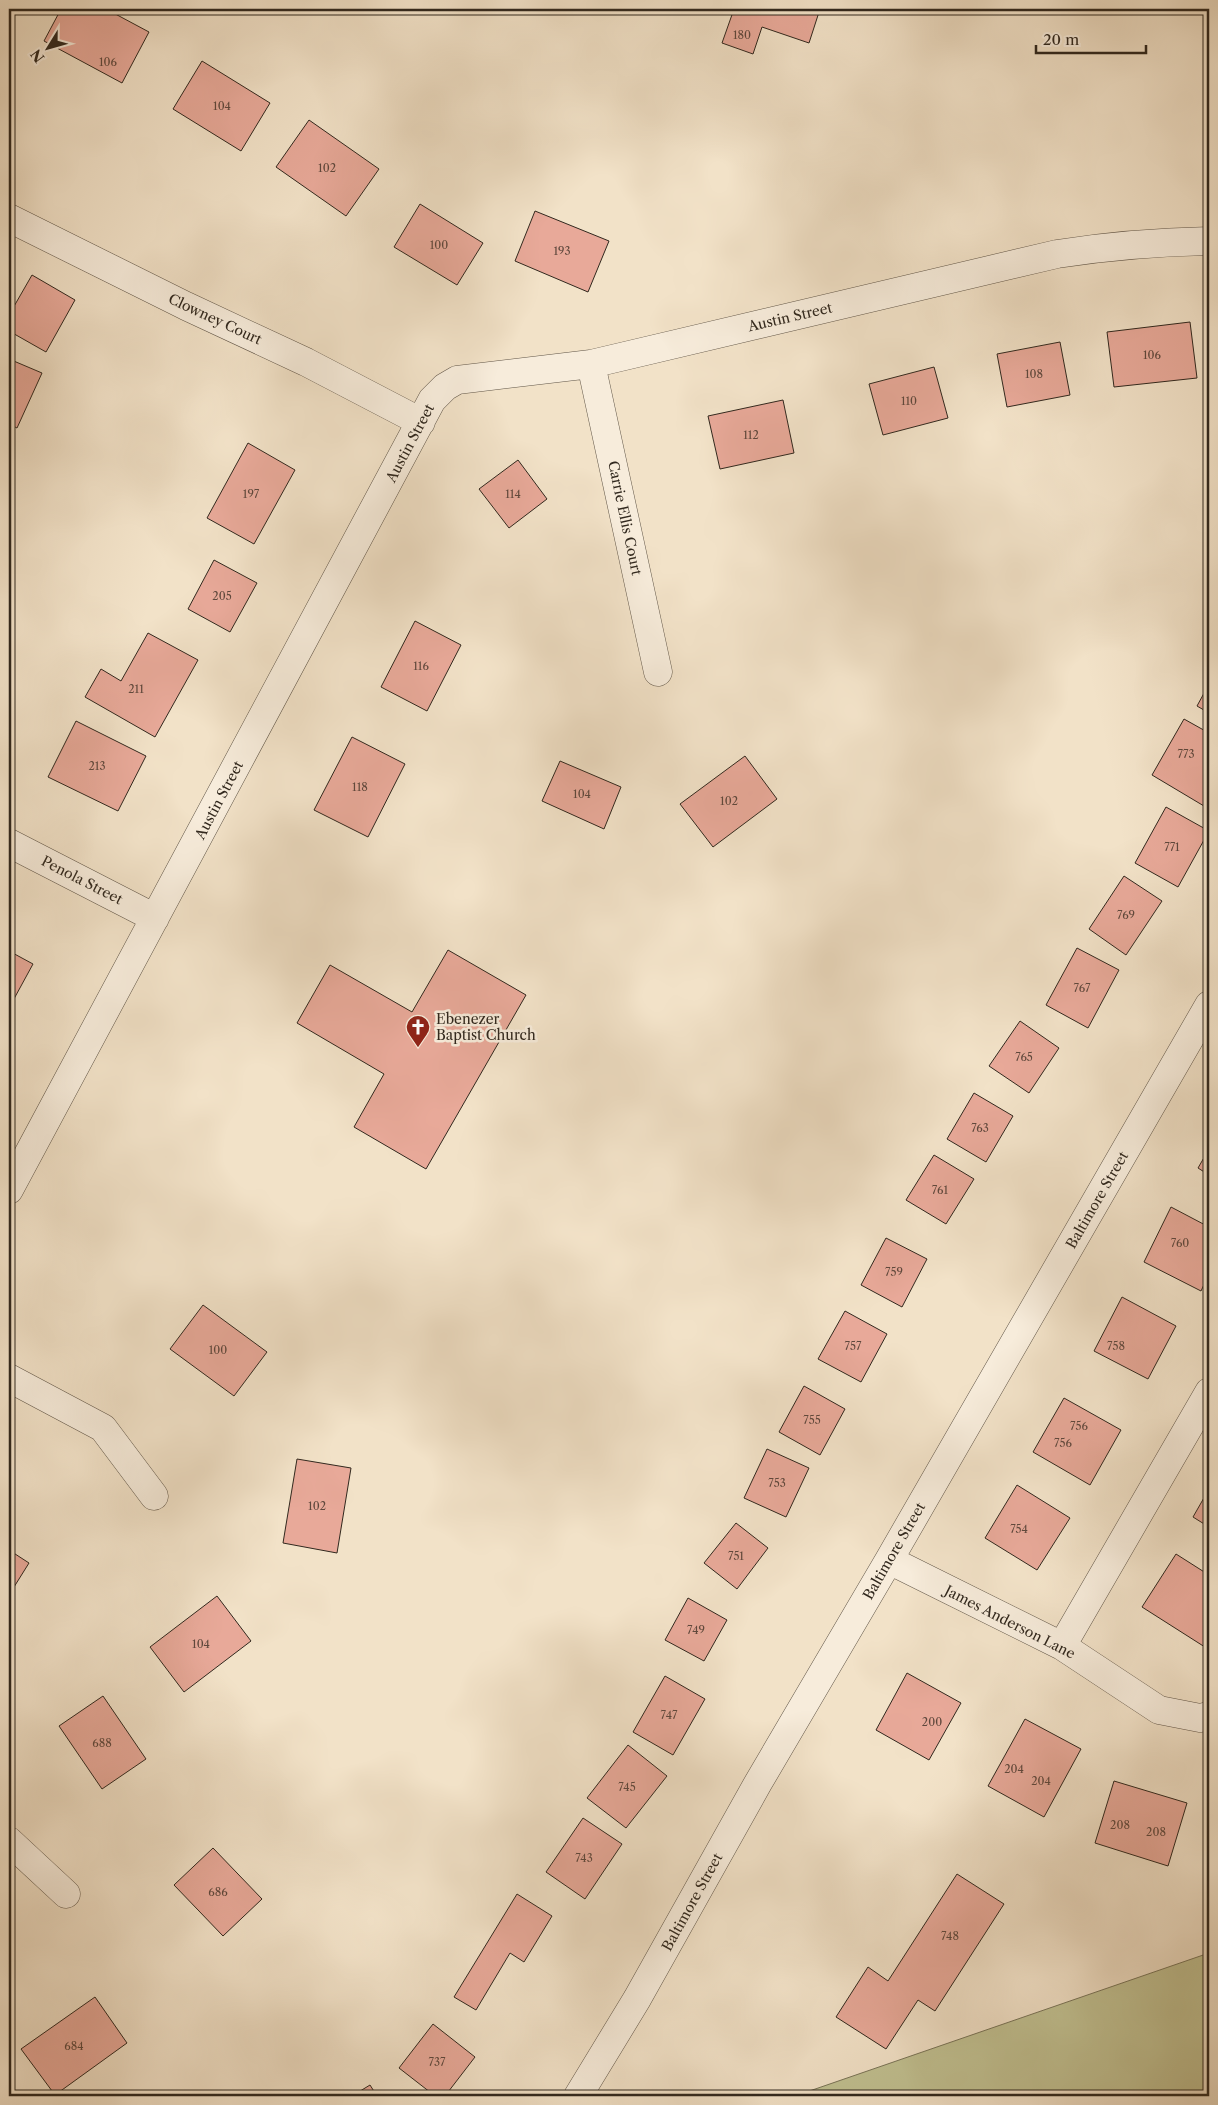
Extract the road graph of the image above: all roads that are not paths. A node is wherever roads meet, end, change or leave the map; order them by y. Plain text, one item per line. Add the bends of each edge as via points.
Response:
1 (9, 218) edge
2 (1209, 241) edge
3 (592, 364) junction
4 (421, 422) junction
5 (658, 672) dead end
6 (9, 843) edge
7 (155, 918) junction
8 (1209, 1005) edge
9 (9, 1190) edge
10 (9, 1378) edge
11 (1209, 1392) edge
12 (154, 1496) dead end
13 (890, 1560) junction
14 (1062, 1646) junction
15 (1209, 1716) edge
16 (9, 1841) edge
17 (66, 1894) dead end
18 (578, 2096) edge

1 - 4 street, Clowney Court via 306,362
2 - 3 street, Austin Street via 1134,244 1057,254
3 - 4 street, Austin Street via 457,380 432,400
3 - 5 street, Carrie Ellis Court
4 - 7 street, Austin Street
6 - 7 street, Penola Street
7 - 9 street, Austin Street
8 - 13 street, Baltimore Street
10 - 12 street via 103,1428
11 - 14 street
13 - 14 street, James Anderson Lane
13 - 18 street, Baltimore Street
14 - 15 street, James Anderson Lane via 1159,1710 1200,1718
16 - 17 street

